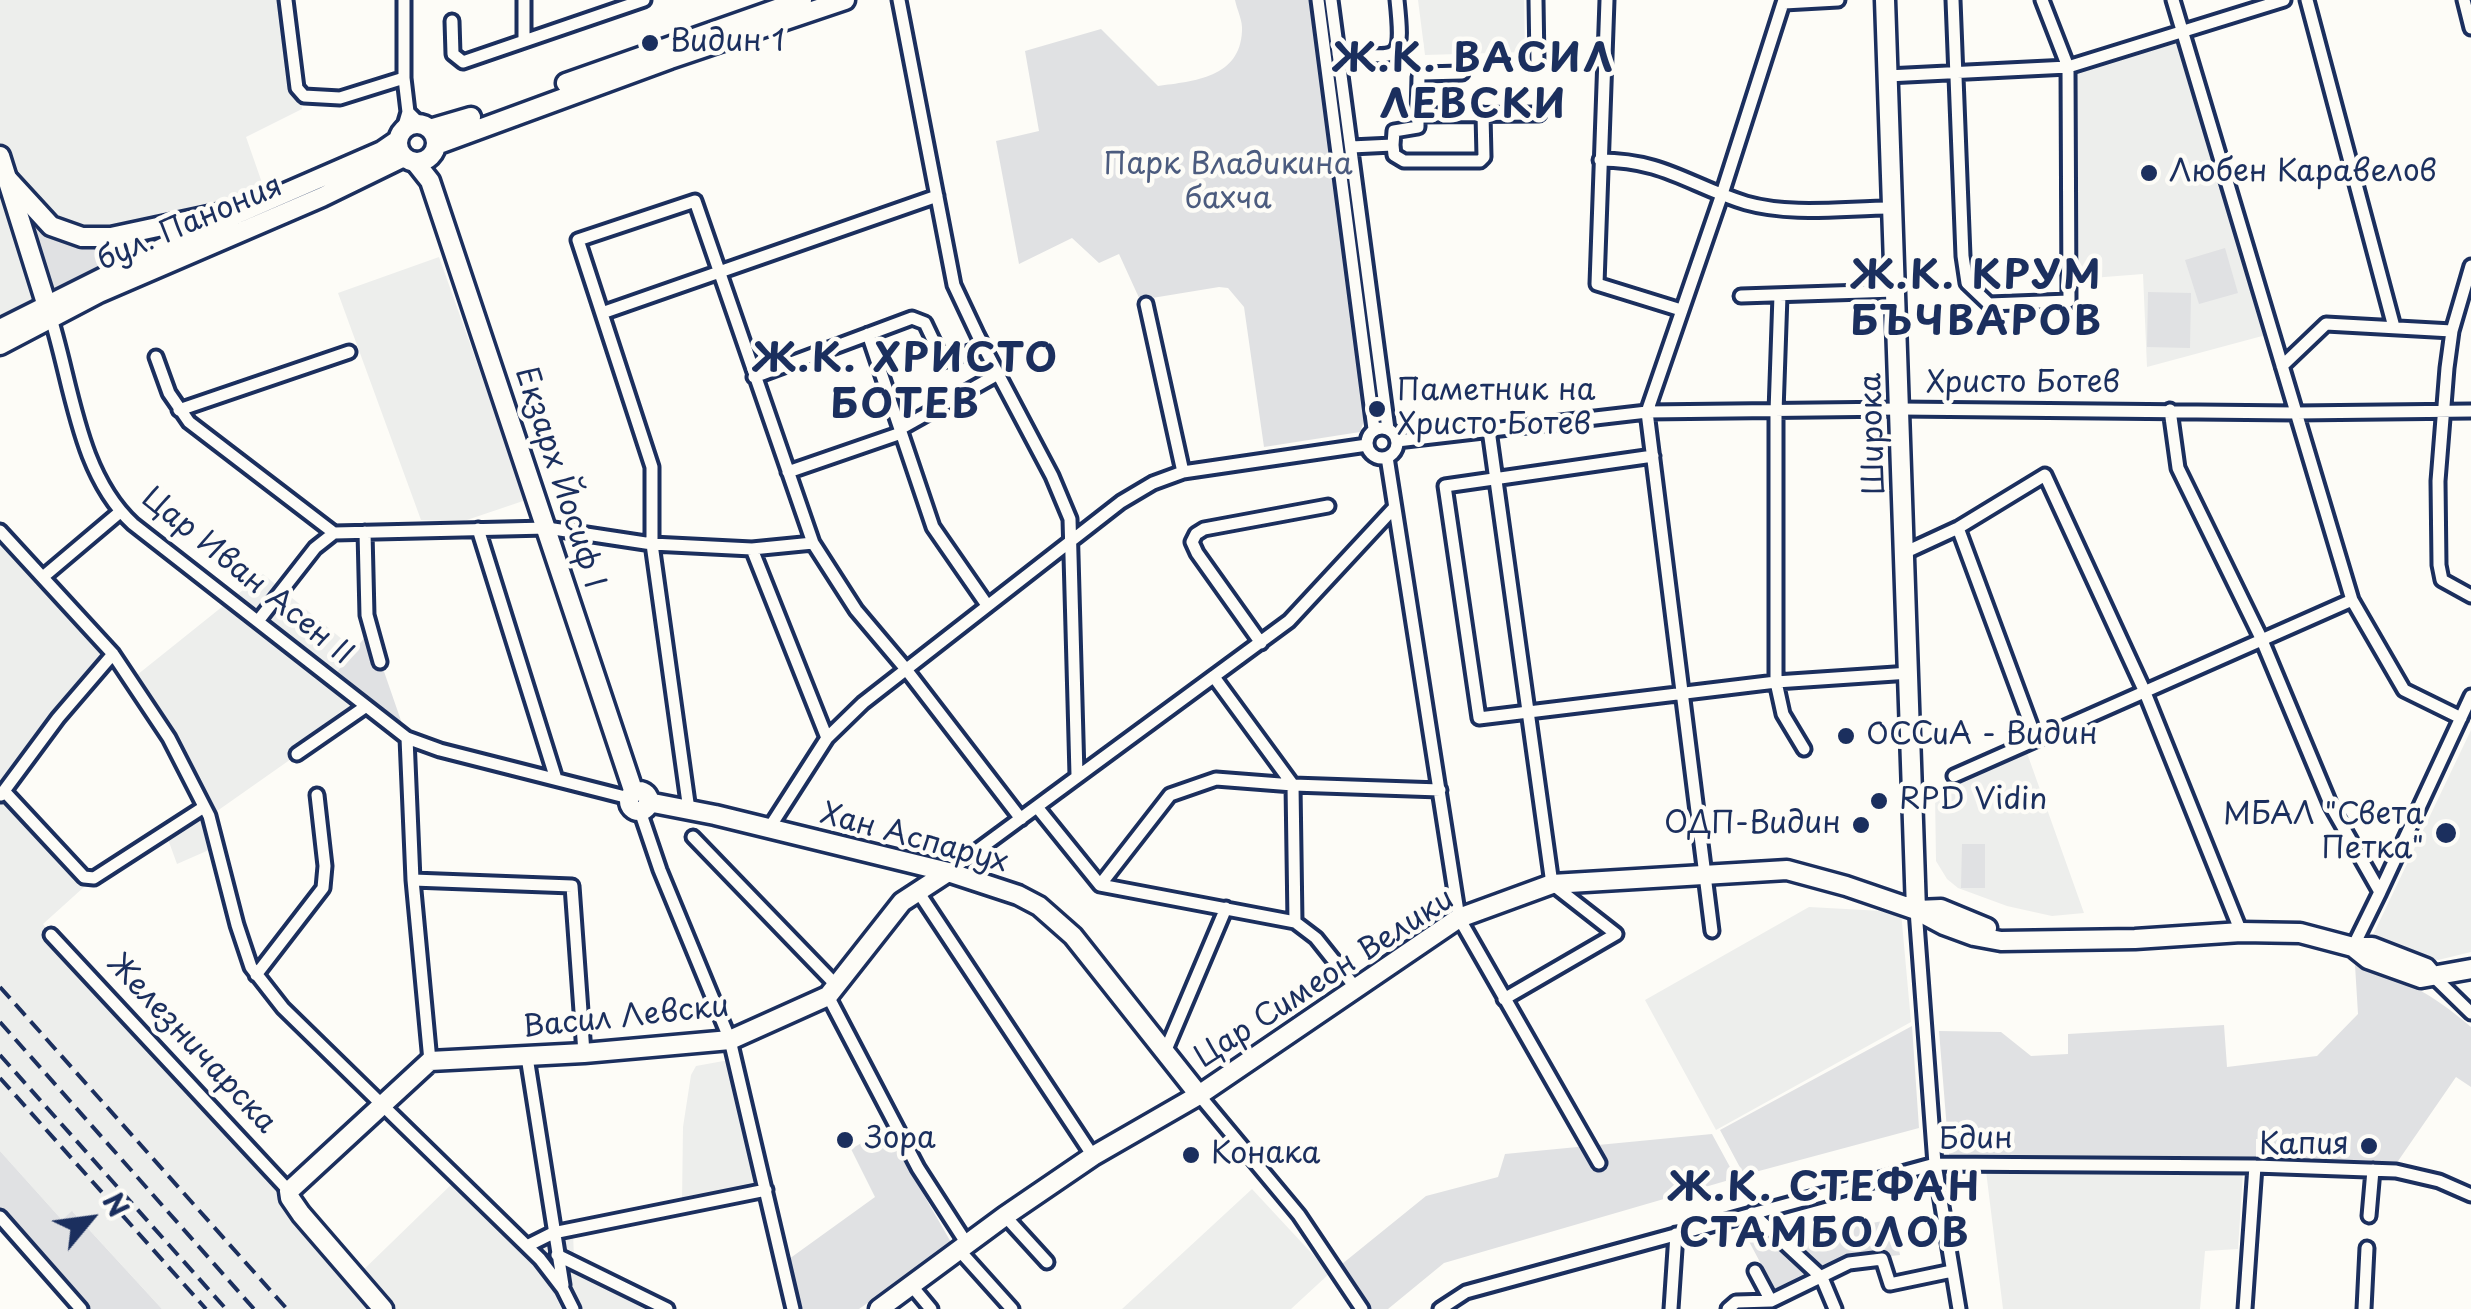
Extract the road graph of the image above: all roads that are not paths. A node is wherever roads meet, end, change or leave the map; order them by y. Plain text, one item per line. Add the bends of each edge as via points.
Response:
1 (286, 0) edge
2 (404, 0) edge
3 (524, 0) edge
4 (643, 0) edge
5 (802, 0) edge
6 (845, 0) edge
7 (899, 0) edge
8 (1318, 0) edge
9 (1331, 0) edge
10 (1397, 0) edge
11 (1536, 0) edge
12 (1607, 0) edge
13 (1838, 0) edge
14 (1884, 0) edge
15 (1953, 0) edge
16 (2042, 0) edge
17 (2173, 0) edge
18 (2284, 0) edge
19 (2307, 0) edge
20 (2464, 0) edge
21 (1784, 1) edge
22 (452, 22) dead end
23 (2471, 28) edge
24 (2182, 31) junction
25 (524, 38) junction
26 (1338, 54) junction
27 (1537, 64) dead end
28 (2068, 67) junction
29 (1462, 73) dead end
30 (1957, 74) junction
31 (1887, 76) junction
32 (404, 78) junction
33 (1483, 114) junction
34 (1539, 114) dead end
35 (1418, 115) junction
36 (416, 139) junction
37 (1394, 145) junction
38 (1351, 147) junction
39 (0, 156) edge
40 (1600, 160) junction
41 (6, 178) junction
42 (1722, 194) junction
43 (937, 196) junction
44 (1892, 208) junction
45 (248, 209) junction
46 (2471, 266) edge
47 (720, 274) junction
48 (1895, 291) junction
49 (1780, 295) junction
50 (1741, 296) dead end
51 (1146, 304) dead end
52 (48, 310) junction
53 (1681, 310) junction
54 (602, 313) junction
55 (25, 323) junction
56 (2394, 327) junction
57 (0, 329) edge
58 (2452, 331) junction
59 (868, 334) junction
60 (0, 345) edge
61 (984, 348) junction
62 (349, 352) dead end
63 (156, 357) dead end
64 (2282, 366) junction
65 (998, 374) junction
66 (754, 377) junction
67 (1900, 408) junction
68 (179, 410) junction
69 (2170, 410) junction
70 (2445, 411) junction
71 (2471, 411) edge
72 (1647, 412) junction
73 (1776, 412) junction
74 (2296, 414) junction
75 (1388, 429) junction
76 (1374, 430) junction
77 (1489, 430) junction
78 (900, 431) junction
79 (1397, 441) junction
80 (1367, 445) junction
81 (1653, 456) junction
82 (1387, 457) junction
83 (788, 472) junction
84 (1183, 472) junction
85 (1495, 478) junction
86 (1328, 506) dead end
87 (1393, 509) junction
88 (120, 512) junction
89 (547, 528) junction
90 (1958, 528) junction
91 (478, 529) junction
92 (0, 531) edge
93 (365, 532) junction
94 (329, 536) junction
95 (1071, 539) junction
96 (813, 542) junction
97 (652, 544) junction
98 (752, 550) junction
99 (1906, 552) junction
100 (43, 577) junction
101 (2471, 596) edge
102 (2352, 600) junction
103 (987, 605) junction
104 (258, 621) junction
105 (2261, 638) junction
106 (1260, 642) junction
107 (114, 654) junction
108 (380, 662) dead end
109 (905, 668) junction
110 (1910, 673) junction
111 (1214, 676) junction
112 (1776, 682) junction
113 (2142, 691) junction
114 (1684, 694) junction
115 (2471, 696) edge
116 (365, 707) junction
117 (1527, 711) junction
118 (2461, 718) junction
119 (406, 738) junction
120 (826, 738) junction
121 (2036, 738) junction
122 (1804, 749) dead end
123 (297, 754) dead end
124 (1077, 776) junction
125 (1954, 776) dead end
126 (556, 779) junction
127 (1293, 785) junction
128 (1440, 790) junction
129 (2, 794) edge
130 (317, 795) dead end
131 (638, 801) junction
132 (204, 807) junction
133 (1037, 807) junction
134 (689, 810) junction
135 (1021, 819) junction
136 (768, 830) junction
137 (693, 836) dead end
138 (948, 872) junction
139 (1707, 875) junction
140 (413, 880) junction
141 (1552, 884) junction
142 (1100, 885) junction
143 (917, 890) junction
144 (2380, 892) junction
145 (1226, 908) junction
146 (1916, 910) junction
147 (1460, 918) junction
148 (1295, 922) junction
149 (1712, 931) dead end
150 (2241, 932) junction
151 (52, 935) dead end
152 (2353, 946) junction
153 (2471, 959) edge
154 (2462, 969) edge
155 (2430, 974) junction
156 (256, 976) junction
157 (1355, 987) junction
158 (832, 990) junction
159 (1504, 1000) junction
160 (2471, 1012) edge
161 (730, 1040) junction
162 (1166, 1052) junction
163 (584, 1054) junction
164 (527, 1057) junction
165 (430, 1061) junction
166 (1199, 1095) junction
167 (385, 1104) junction
168 (1093, 1156) junction
169 (1599, 1164) dead end
170 (1935, 1164) junction
171 (2256, 1166) junction
172 (2373, 1170) junction
173 (766, 1190) junction
174 (289, 1191) junction
175 (2471, 1195) edge
176 (1752, 1213) junction
177 (1005, 1216) junction
178 (2368, 1216) dead end
179 (0, 1217) edge
180 (553, 1233) junction
181 (1676, 1234) junction
182 (527, 1246) junction
183 (963, 1247) junction
184 (2367, 1248) dead end
185 (557, 1255) junction
186 (1047, 1262) dead end
187 (1952, 1270) junction
188 (1755, 1271) dead end
189 (1822, 1278) junction
190 (910, 1284) junction
191 (564, 1289) junction
192 (1771, 1300) junction
193 (81, 1309) edge
194 (383, 1309) edge
195 (573, 1309) edge
196 (667, 1309) edge
197 (794, 1309) edge
198 (879, 1309) edge
199 (931, 1309) edge
200 (1012, 1309) edge
201 (1362, 1309) edge
202 (1440, 1309) edge
203 (1671, 1309) edge
204 (1728, 1309) edge
205 (1834, 1309) edge
206 (1960, 1309) edge
207 (2246, 1309) edge
208 (2364, 1309) edge

1 - 32 street via 297,88 304,96 340,98
2 - 32 street
3 - 25 street
4 - 25 street
5 - 36 main road, бул. Панония
6 - 36 main road, бул. Панония
7 - 43 street
8 - 76 street
9 - 26 street
10 - 26 street via 1397,52
11 - 27 street
12 - 40 street
13 - 21 street
14 - 31 main road, Широка
15 - 30 street
16 - 28 street
17 - 24 street
18 - 24 street
19 - 56 street
20 - 23 street
21 - 42 street
22 - 25 street via 454,54 463,62
24 - 28 street
24 - 64 street
26 - 38 street
28 - 30 street
28 - 30 street via 2069,301 1989,304 1967,283
29 - 35 street via 1419,76
30 - 31 street
31 - 44 main road, Широка
32 - 36 street
33 - 34 street
33 - 35 street
33 - 37 street via 1480,161 1398,160
35 - 37 street via 1416,128 1394,131
36 - 45 main road, бул. Панония
36 - 52 main road, бул. Панония via 322,197
36 - 89 main road, Екзарх Йосиф I
37 - 38 street
38 - 75 street
39 - 41 main road, Цар Иван Асен II
40 - 42 street via 1641,162
40 - 53 street via 1597,284
41 - 45 main road via 51,226 82,237
41 - 52 main road, Цар Иван Асен II
42 - 44 street via 1770,208
42 - 53 street
43 - 47 street
43 - 61 street via 954,285
44 - 48 main road, Широка
45 - 52 main road, бул. Панония
46 - 58 street
47 - 54 street
47 - 54 street via 694,202 578,240
47 - 66 street
48 - 49 street
48 - 67 main road, Широка
49 - 50 street
49 - 73 street
51 - 84 street
52 - 55 main road, бул. Панония
52 - 88 street, Цар Иван Асен II via 88,452
53 - 72 street
54 - 97 street via 652,467
55 - 57 main road, бул. Панония
55 - 60 main road, бул. Панония
56 - 58 street
56 - 64 street via 2326,324
58 - 70 street
59 - 61 street via 912,318 925,324 943,361
59 - 66 street
59 - 78 street
61 - 65 street
62 - 68 street
63 - 68 street
64 - 74 street
65 - 78 street
65 - 95 street via 1052,476
66 - 83 street
67 - 69 street, Христо Ботев
67 - 73 street, Христо Ботев
67 - 99 main road, Широка
68 - 94 street
69 - 74 street, Христо Ботев
69 - 105 street via 2178,468
70 - 71 street, Христо Ботев
70 - 74 street, Христо Ботев
70 - 101 street via 2438,565 2446,585
72 - 73 street, Христо Ботев
72 - 77 street, Христо Ботев
72 - 81 street
73 - 112 street
74 - 102 street
75 - 76 street
75 - 79 street
76 - 80 street
77 - 79 street, Христо Ботев
77 - 85 street
78 - 83 street
78 - 103 street via 933,527
79 - 82 street
80 - 82 street via 1376,457
80 - 84 street
81 - 85 street
81 - 114 street
82 - 87 street
83 - 96 street
84 - 95 street via 1153,483
85 - 117 street
85 - 117 street via 1445,486 1479,718
86 - 106 street via 1204,529 1192,542
87 - 106 street via 1289,621
87 - 128 street
88 - 100 street
88 - 104 street, Цар Иван Асен II
89 - 91 street
89 - 97 street
89 - 131 main road, Екзарх Йосиф I
90 - 99 street
90 - 113 street via 2045,475
90 - 121 street
91 - 93 street
91 - 126 street
92 - 100 street
93 - 94 street
93 - 108 street via 367,614
94 - 104 street
95 - 103 street
95 - 124 street
96 - 98 street
96 - 109 street via 856,610
97 - 98 street
97 - 134 street
98 - 120 street
99 - 110 main road, Широка
100 - 107 street
102 - 105 street
102 - 118 street via 2404,690
103 - 109 street
104 - 116 street, Цар Иван Асен II
105 - 113 street
105 - 144 street via 2331,806
106 - 111 street
107 - 129 street
107 - 132 street
109 - 120 street
109 - 135 street
110 - 112 street
110 - 146 main road, Широка
111 - 124 street
111 - 127 street
112 - 114 street
112 - 122 street via 1783,714
113 - 121 street
113 - 150 street
114 - 117 street
114 - 139 street
115 - 118 street
116 - 119 street, Цар Иван Асен II
116 - 123 street
117 - 141 street
118 - 144 street
119 - 126 street, Цар Иван Асен II
119 - 140 street
120 - 136 street
121 - 125 street
124 - 133 street
126 - 131 street, Цар Иван Асен II
127 - 128 street
127 - 142 street via 1216,778 1170,795
127 - 148 street
128 - 147 street
129 - 132 street via 84,877 94,878
130 - 156 street via 323,888
131 - 134 main road, Хан Аспарух
131 - 161 street, Екзарх Йосиф I
132 - 156 street
133 - 135 street
133 - 142 street
134 - 136 main road, Хан Аспарух
135 - 138 street
136 - 138 main road, Хан Аспарух
137 - 158 street
138 - 143 main road, Васил Левски
138 - 162 main road, Хан Аспарух via 1018,894 1058,921
139 - 141 main road, Цар Симеон Велики
139 - 146 main road, Цар Симеон Велики via 1798,872
139 - 149 street
140 - 163 street via 572,886
140 - 165 street
141 - 147 main road, Цар Симеон Велики
141 - 159 street via 1616,934
142 - 145 street
143 - 158 main road, Васил Левски
143 - 168 street
144 - 152 street
145 - 148 street
145 - 162 street
146 - 150 main road, Цар Симеон Велики via 1974,936 2038,942
146 - 170 street
147 - 157 main road, Цар Симеон Велики
147 - 159 street
148 - 157 street
150 - 152 main road, Цар Симеон Велики via 2300,933
151 - 174 street, Железничарска
152 - 155 main road, Цар Симеон Велики via 2372,947
153 - 154 main road
154 - 155 main road
155 - 160 street
156 - 167 street
157 - 166 main road, Цар Симеон Велики
158 - 161 main road, Васил Левски
158 - 183 street
159 - 169 street
161 - 163 main road, Васил Левски
161 - 173 street, Екзарх Йосиф I
162 - 166 main road, Хан Аспарух
163 - 164 main road, Васил Левски
164 - 165 main road, Васил Левски
164 - 180 street
165 - 167 main road
166 - 168 main road, Цар Симеон Велики
166 - 201 street via 1299,1215
167 - 174 main road
167 - 182 street
168 - 177 main road, Цар Симеон Велики
170 - 171 street, Бдин
170 - 176 street, Бдин
170 - 187 street
171 - 172 street, Бдин
171 - 207 street
172 - 175 street, Бдин via 2414,1174
172 - 178 street
173 - 180 street
173 - 197 street, Екзарх Йосиф I
174 - 194 main road, Железничарска
176 - 181 street, Бдин
176 - 189 street
177 - 183 main road, Цар Симеон Велики
177 - 186 street
179 - 193 street
180 - 182 street
180 - 185 street
181 - 202 street, Бдин via 1466,1292
181 - 203 street
182 - 191 street
183 - 190 main road, Цар Симеон Велики
183 - 200 street
184 - 208 street
185 - 191 street
185 - 196 street
187 - 189 street via 1890,1284 1882,1259 1850,1263
187 - 206 street
188 - 192 street
189 - 192 street
189 - 205 street
190 - 198 main road, Цар Симеон Велики
190 - 199 street
191 - 195 street
192 - 204 street via 1736,1302

